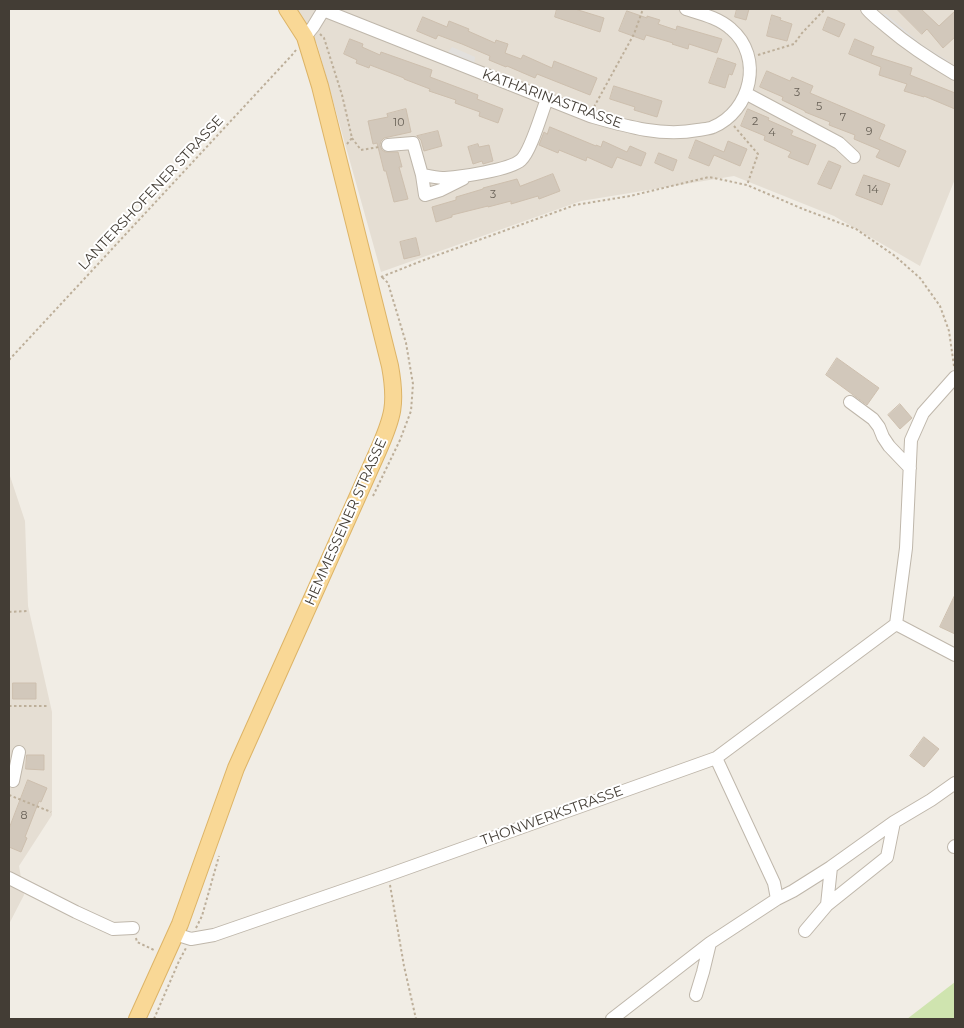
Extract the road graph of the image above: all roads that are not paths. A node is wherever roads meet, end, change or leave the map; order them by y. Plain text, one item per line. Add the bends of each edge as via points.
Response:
1 (287, 9) edge
2 (686, 9) edge
3 (867, 9) edge
4 (323, 10) edge
5 (305, 37) junction
6 (955, 74) edge
7 (747, 94) junction
8 (546, 99) junction
9 (388, 145) road end
10 (854, 157) dead end
11 (422, 175) junction
12 (471, 175) junction
13 (955, 376) edge
14 (850, 402) dead end
15 (910, 468) junction
16 (896, 624) junction
17 (955, 655) edge
18 (19, 752) dead end
19 (716, 758) junction
20 (955, 783) edge
21 (10, 787) edge
22 (894, 822) junction
23 (831, 867) junction
24 (9, 878) edge
25 (777, 898) junction
26 (827, 905) junction
27 (133, 928) road end
28 (805, 931) dead end
29 (183, 937) junction
30 (710, 943) junction
31 (696, 995) dead end
32 (137, 1019) edge
33 (612, 1019) edge

1 - 5 main road, HEMMESSENER STRASSE
2 - 7 street, KATHARINASTRASSE via 714,19 731,29 741,40 751,73
3 - 6 street via 899,38
4 - 5 street
4 - 8 street, KATHARINASTRASSE
5 - 29 main road, HEMMESSENER STRASSE via 390,366 394,404 378,451 236,768 188,901
7 - 8 street, KATHARINASTRASSE via 728,118 713,127 667,133 632,128
7 - 10 street via 839,143
8 - 12 street via 528,152 520,161
9 - 11 street via 413,143
11 - 12 street via 444,178
11 - 12 street via 425,195
13 - 15 street via 923,413 911,440
14 - 15 street via 873,419 889,446
15 - 16 street via 906,548
16 - 17 street
16 - 19 street, THONWERKSTRASSE
18 - 21 street
19 - 25 street via 774,883
19 - 29 street, THONWERKSTRASSE via 214,935
20 - 22 street
22 - 23 street
22 - 26 street via 887,858
23 - 25 street
23 - 26 street
24 - 27 street via 114,928
25 - 30 street
26 - 28 street
29 - 32 main road, HEMMESSENER STRASSE via 165,954
30 - 31 street
30 - 33 street

